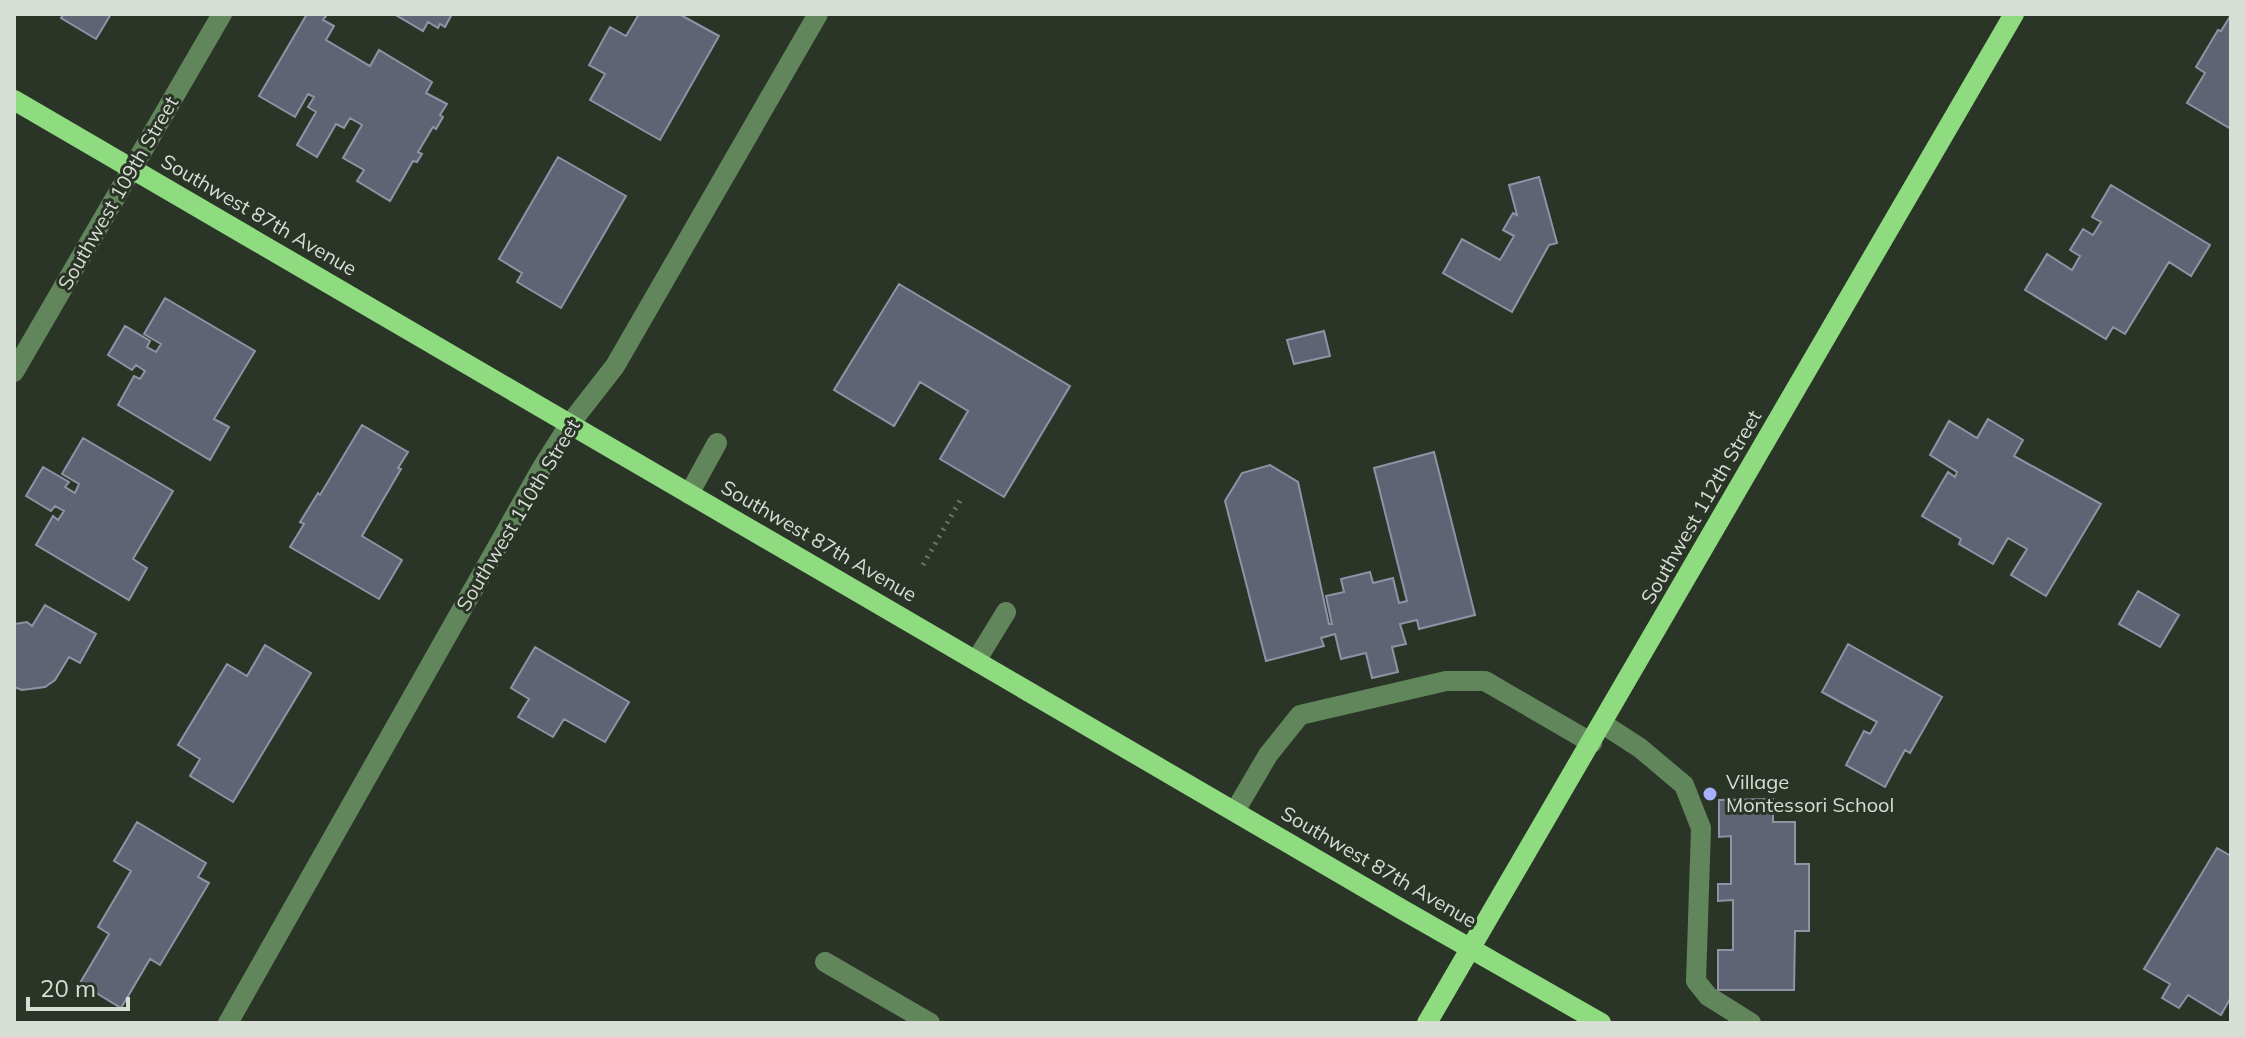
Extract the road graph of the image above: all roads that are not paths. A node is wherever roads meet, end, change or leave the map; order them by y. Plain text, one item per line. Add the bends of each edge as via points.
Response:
1 (222, 14) edge
2 (818, 14) edge
3 (2014, 14) edge
4 (14, 100) edge
5 (133, 169) junction
6 (14, 372) edge
7 (569, 425) junction
8 (717, 443) dead end
9 (689, 494) junction
10 (1006, 612) dead end
11 (976, 661) junction
12 (1603, 724) junction
13 (1592, 743) junction
14 (1235, 811) junction
15 (1471, 948) junction
16 (825, 962) dead end
17 (228, 1023) edge
18 (930, 1023) edge
19 (1427, 1023) edge
20 (1601, 1023) edge
21 (1751, 1023) edge

1 - 5 street, Southwest 109th Street
2 - 7 street, Southwest 110th Street via 615,366
3 - 12 main road, Southwest 112th Street
4 - 5 main road, Southwest 87th Avenue
5 - 6 street, Southwest 109th Street
5 - 7 main road, Southwest 87th Avenue
7 - 9 main road, Southwest 87th Avenue
7 - 17 street, Southwest 110th Street
8 - 9 street
9 - 11 main road, Southwest 87th Avenue
10 - 11 street
11 - 14 main road, Southwest 87th Avenue
12 - 13 main road, Southwest 112th Street
12 - 21 street via 1684,785 1701,828 1696,981 1708,996
13 - 14 street via 1485,681 1446,681 1300,715 1268,755
13 - 15 main road, Southwest 112th Street
14 - 15 main road, Southwest 87th Avenue
15 - 19 main road, Southwest 112th Street
15 - 20 main road, Southwest 87th Avenue
16 - 18 street

